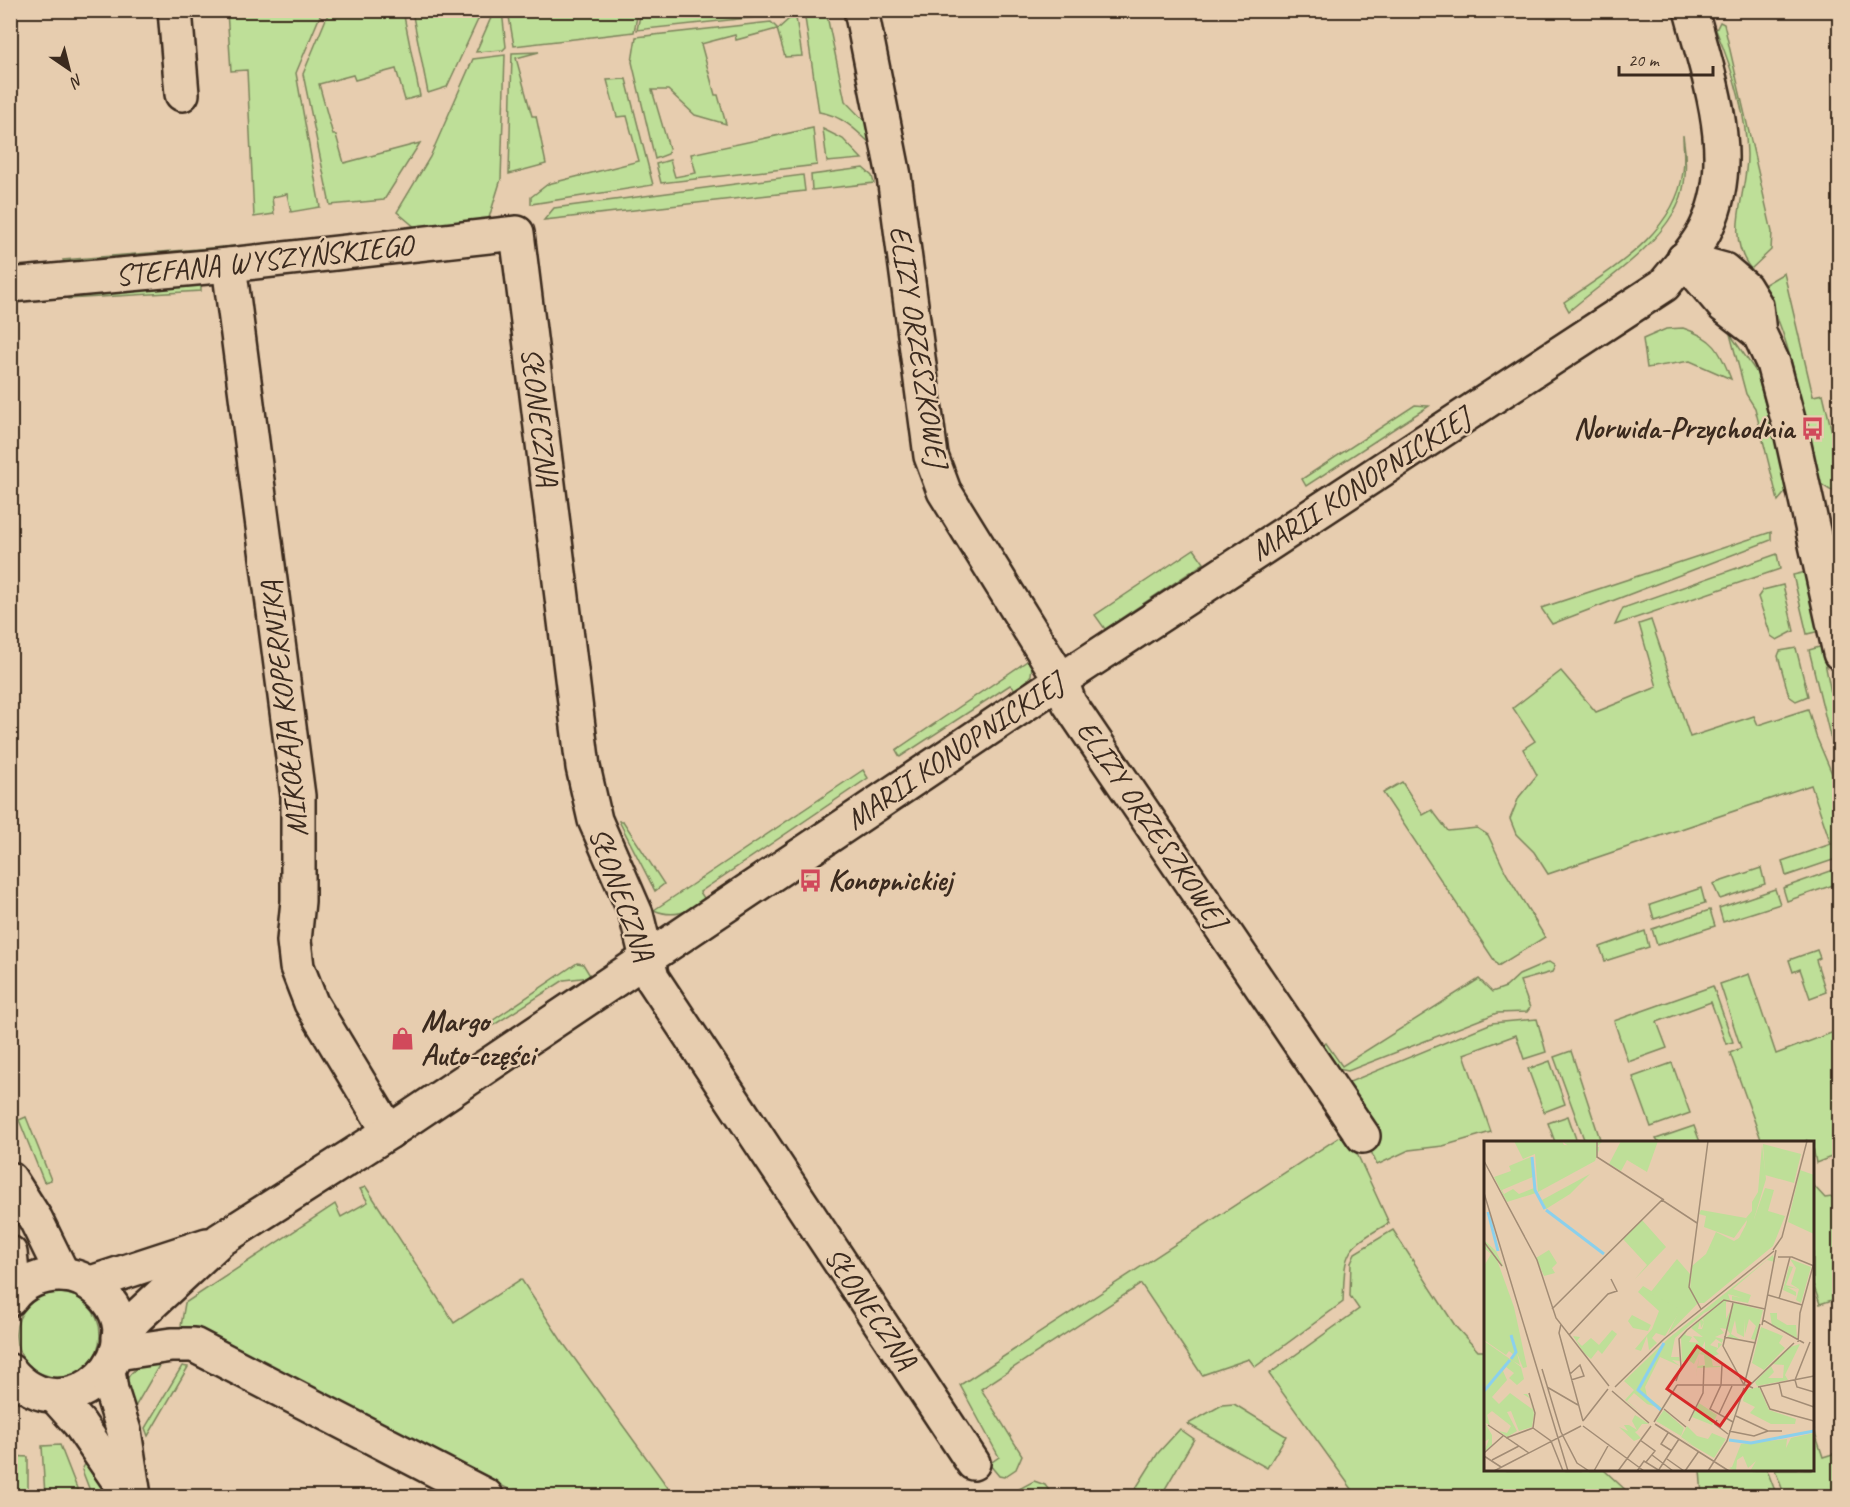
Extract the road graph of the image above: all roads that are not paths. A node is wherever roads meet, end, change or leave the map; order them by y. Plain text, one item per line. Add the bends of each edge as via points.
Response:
1 (175, 10) edge
2 (861, 10) edge
3 (1691, 10) edge
4 (182, 94) dead end
5 (517, 233) joint
6 (1684, 259) junction
7 (229, 265) junction
8 (10, 285) edge
9 (1839, 653) edge
10 (1061, 680) junction
11 (648, 956) junction
12 (389, 1132) junction
13 (1363, 1136) dead end
14 (10, 1179) edge
15 (220, 1240) junction
16 (10, 1253) edge
17 (77, 1279) junction
18 (12, 1296) edge
19 (115, 1353) junction
20 (12, 1377) edge
21 (55, 1396) junction
22 (973, 1462) dead end
23 (129, 1497) edge
24 (134, 1497) edge
25 (486, 1497) edge

1 - 4 street
2 - 10 street, ELIZY ORZESZKOWEJ via 894,176 931,456 944,491
3 - 6 street, MARII KONOPNICKIEJ via 1721,126 1720,182 1707,227
5 - 7 street, STEFANA WYSZYŃSKIEGO
5 - 11 street, SŁONECZNA via 583,767 595,820 636,914
6 - 9 street via 1724,306 1759,333 1773,363
6 - 10 street, MARII KONOPNICKIEJ via 1664,285
7 - 8 street, STEFANA WYSZYŃSKIEGO
7 - 12 street, MIKOŁAJA KOPERNIKA via 298,796 294,941 297,966 311,1003
10 - 11 street, MARII KONOPNICKIEJ
10 - 13 street, ELIZY ORZESZKOWEJ via 1070,703
11 - 12 street, MARII KONOPNICKIEJ
11 - 22 street, SŁONECZNA via 652,978
12 - 15 street, MARII KONOPNICKIEJ
14 - 17 street
15 - 17 street
15 - 19 street via 136,1317
16 - 18 street
17 - 18 street via 45,1276 29,1282
17 - 19 street via 113,1308
19 - 21 street via 98,1382 85,1390
19 - 24 street via 111,1390 124,1431
19 - 25 street via 194,1345
20 - 21 street
21 - 23 street via 79,1423

